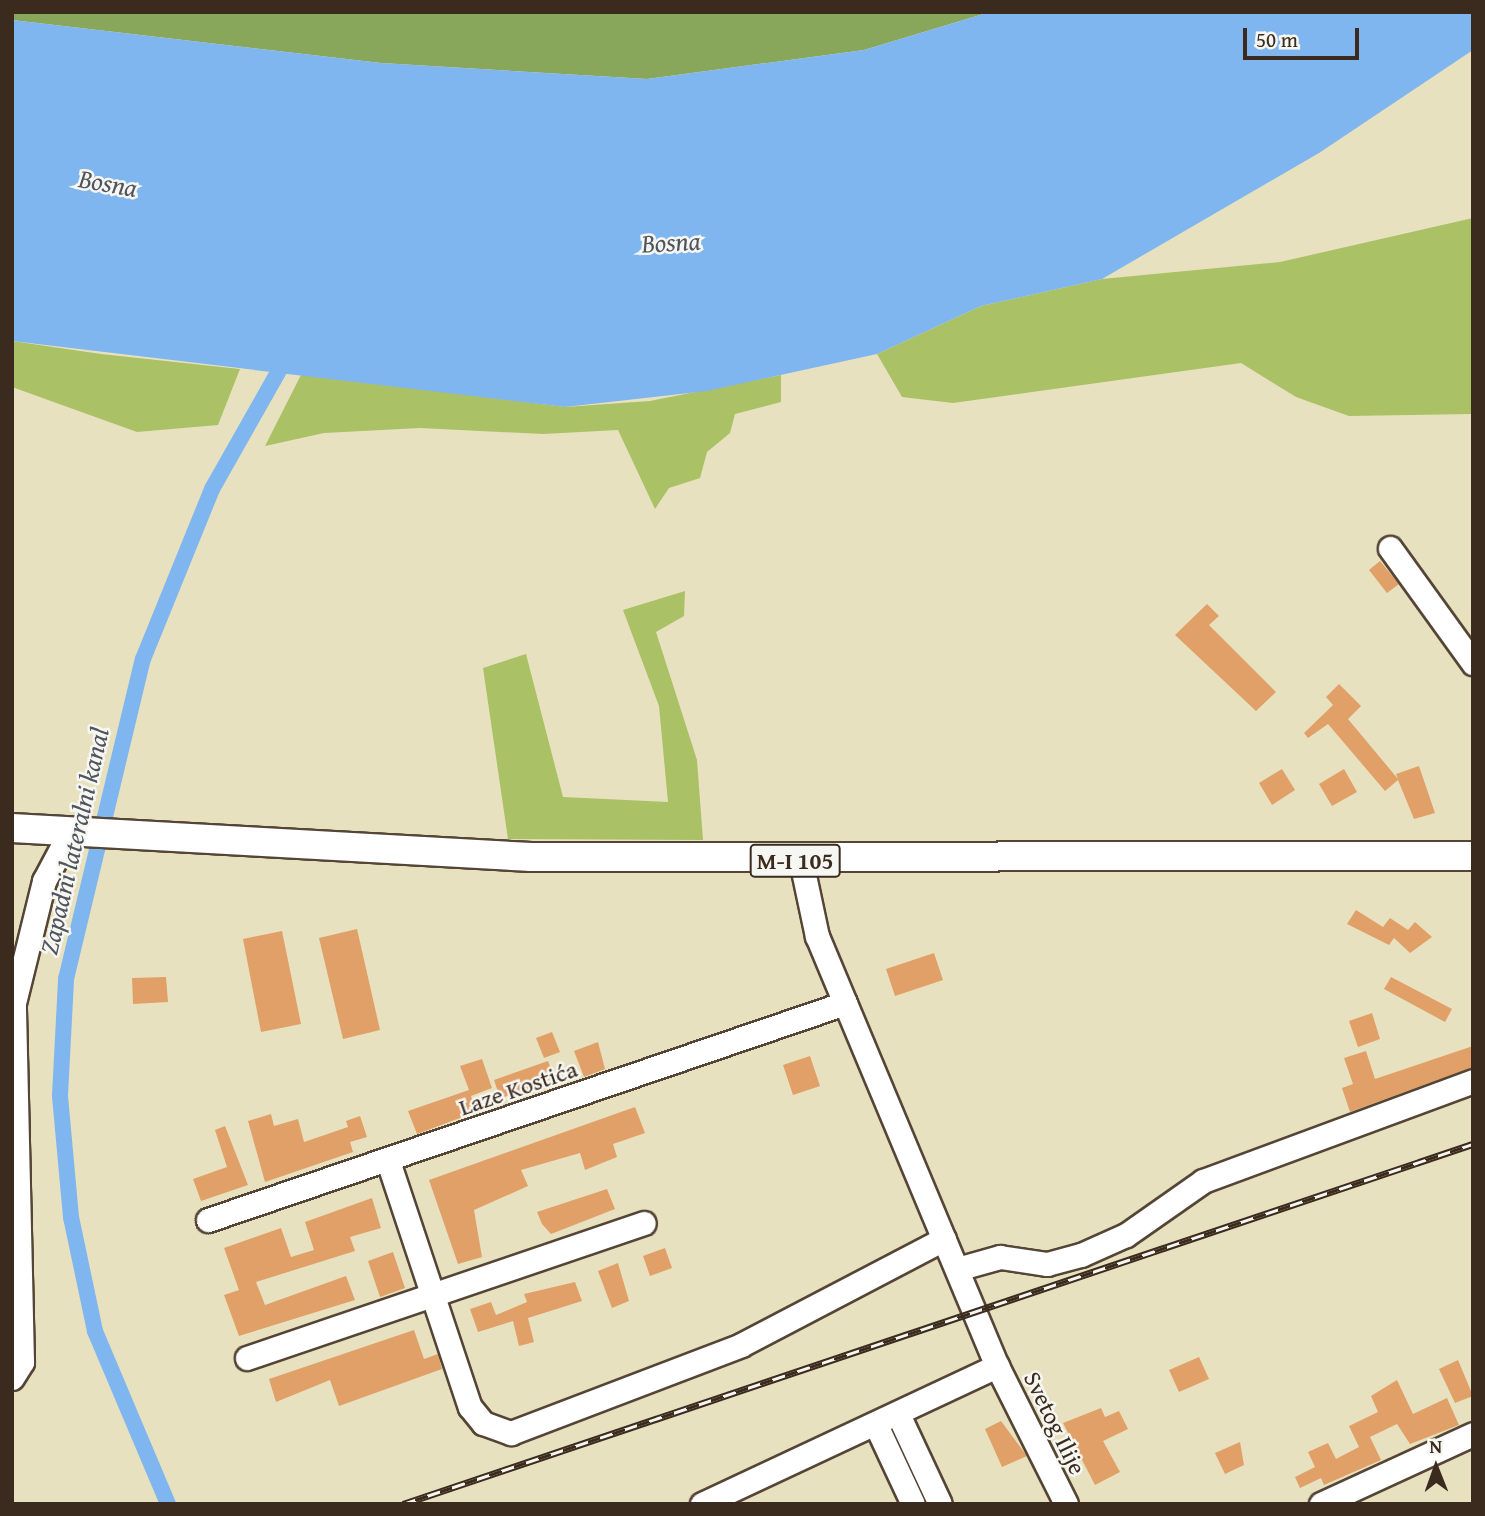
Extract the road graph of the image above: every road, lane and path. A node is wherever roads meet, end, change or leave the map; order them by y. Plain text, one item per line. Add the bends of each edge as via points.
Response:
1 (1390, 548) dead end
2 (1473, 663) edge
3 (12, 828) edge
4 (77, 834) junction
5 (1473, 856) edge
6 (801, 861) junction
7 (845, 1003) junction
8 (1473, 1081) edge
9 (388, 1161) junction
10 (15, 1211) edge
11 (208, 1220) dead end
12 (644, 1223) dead end
13 (944, 1239) junction
14 (957, 1269) junction
15 (431, 1300) junction
16 (247, 1358) dead end
17 (998, 1366) junction
18 (12, 1378) edge
19 (898, 1414) junction
20 (876, 1425) junction
21 (1473, 1434) edge
22 (751, 1493) edge
23 (702, 1504) edge
24 (912, 1504) edge
25 (940, 1504) edge
26 (1066, 1504) edge
27 (1321, 1504) edge

1 - 2 street
3 - 4 main road, M-I 105
4 - 6 main road, M-I 105
4 - 10 street via 44,881 16,993
5 - 6 main road, M-I 105
6 - 7 street, Svetog Ilije via 807,906
7 - 9 street, Laze Kostića
7 - 13 street, Svetog Ilije
8 - 14 street via 1203,1181 1126,1235 1081,1255 1047,1264 1000,1257
9 - 11 street, Laze Kostića
9 - 15 street
10 - 18 street via 22,1362
12 - 15 street
13 - 14 street, Svetog Ilije
13 - 15 street via 741,1345 511,1433 482,1423 470,1406
14 - 17 street, Svetog Ilije
15 - 16 street
17 - 19 street
17 - 26 street, Svetog Ilije
19 - 20 street
19 - 25 street
20 - 22 street
20 - 24 street
21 - 27 street
22 - 23 street

